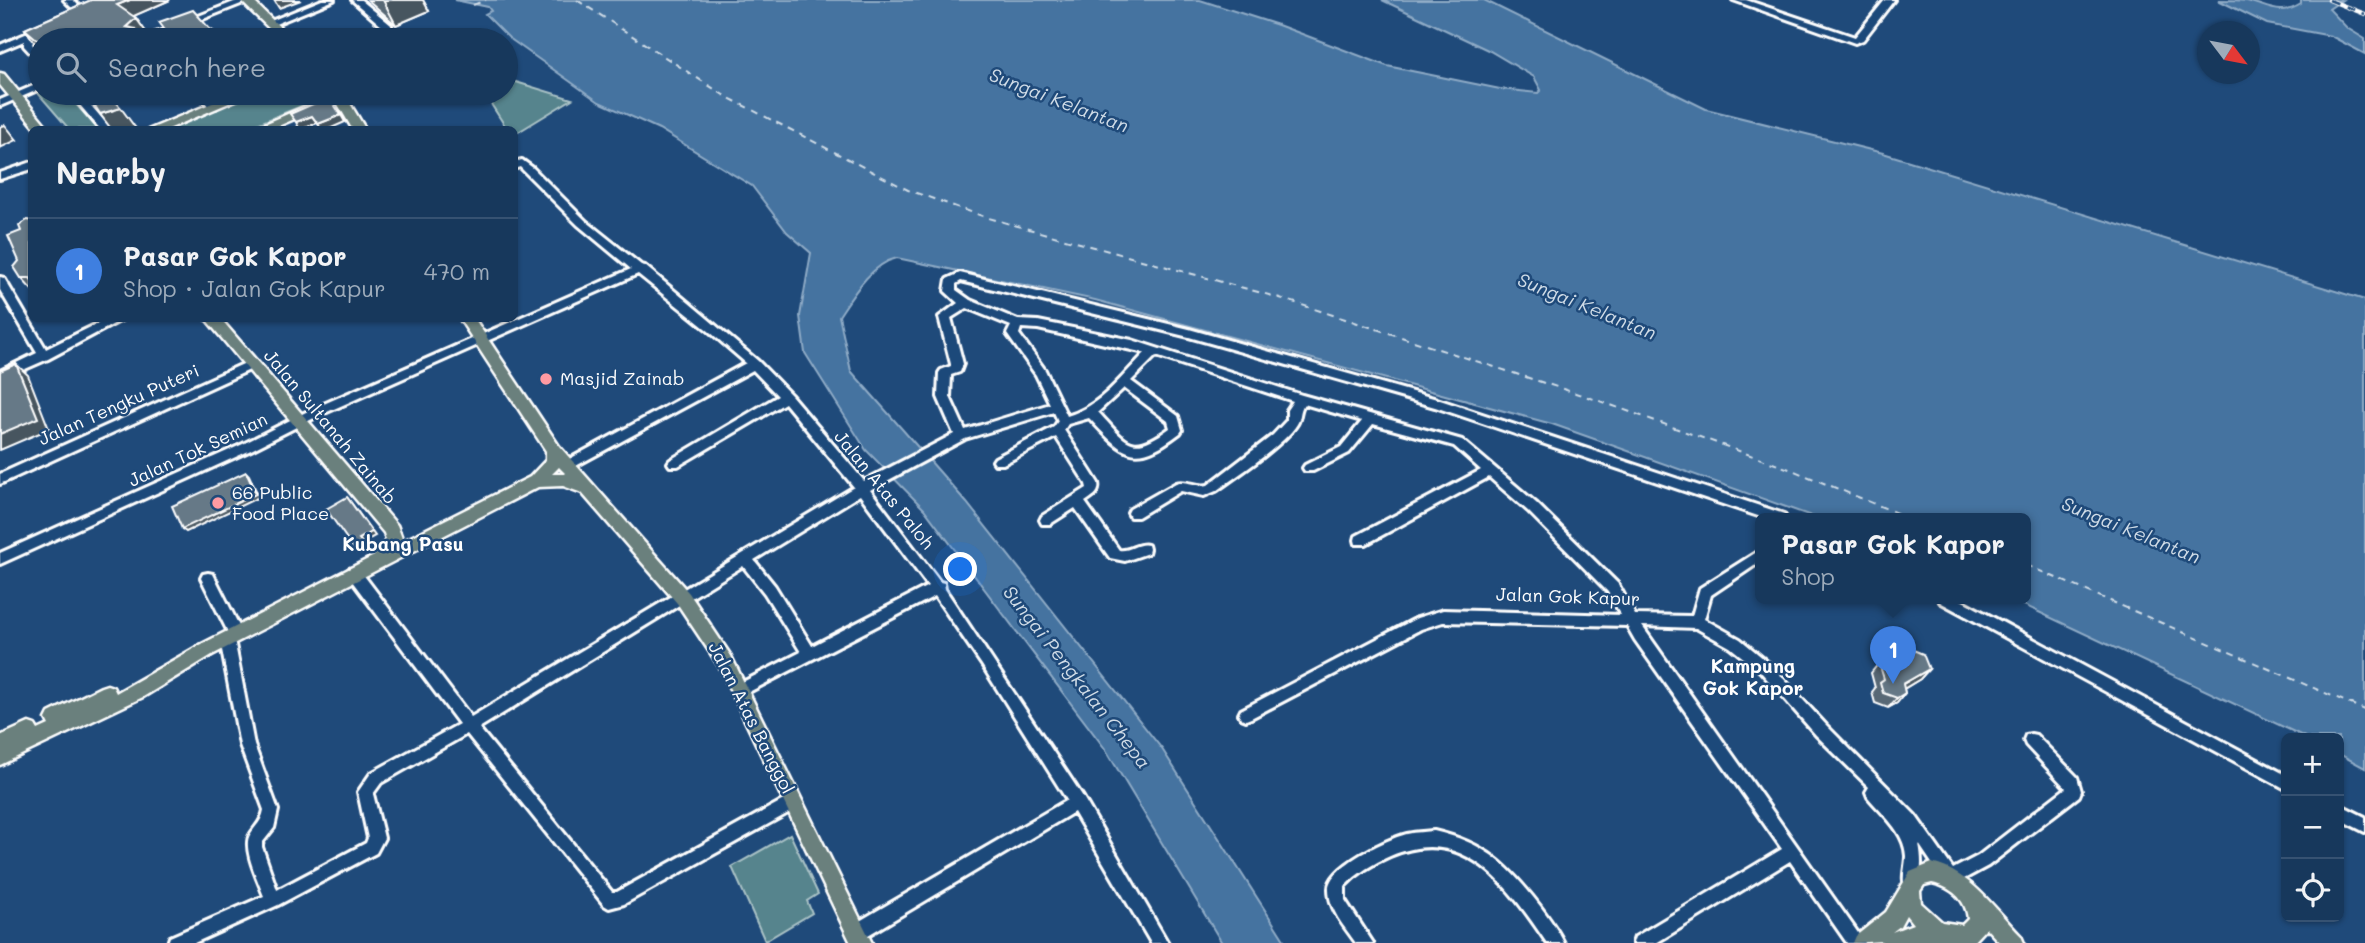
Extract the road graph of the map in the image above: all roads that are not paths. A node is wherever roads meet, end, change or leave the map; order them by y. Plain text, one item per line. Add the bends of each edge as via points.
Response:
1 (68, 0) edge
2 (246, 0) edge
3 (330, 0) edge
4 (356, 0) edge
5 (1737, 0) edge
6 (1890, 0) edge
7 (92, 9) edge
8 (82, 13) junction
9 (66, 20) edge
10 (270, 23) junction
11 (55, 25) edge
12 (48, 28) edge
13 (178, 28) edge
14 (275, 28) edge
15 (388, 28) edge
16 (28, 36) edge
17 (0, 48) edge
18 (0, 77) edge
19 (28, 88) edge
20 (15, 94) junction
21 (0, 103) edge
22 (85, 105) edge
23 (317, 105) edge
24 (348, 105) edge
25 (213, 106) edge
26 (26, 108) junction
27 (0, 109) edge
28 (41, 126) edge
29 (104, 126) edge
30 (164, 126) edge
31 (267, 126) edge
32 (358, 126) edge
33 (28, 165) edge
34 (518, 165) edge
35 (0, 176) edge
36 (641, 270) junction
37 (0, 281) edge
38 (966, 303) junction
39 (112, 322) edge
40 (215, 322) edge
41 (469, 322) edge
42 (1017, 324) junction
43 (480, 340) junction
44 (1154, 351) junction
45 (44, 356) junction
46 (252, 364) junction
47 (754, 364) junction
48 (0, 376) edge
49 (1124, 382) junction
50 (786, 397) junction
51 (1301, 399) junction
52 (1056, 407) junction
53 (1090, 412) junction
54 (1371, 418) junction
55 (299, 421) junction
56 (1061, 426) junction
57 (961, 436) junction
58 (554, 450) junction
59 (999, 461) dead end
60 (674, 463) dead end
61 (568, 465) junction
62 (1309, 467) dead end
63 (1490, 471) junction
64 (0, 479) edge
65 (536, 481) junction
66 (862, 488) junction
67 (588, 490) junction
68 (1078, 502) junction
69 (1134, 513) dead end
70 (1765, 513) edge
71 (1046, 520) dead end
72 (391, 530) junction
73 (442, 531) junction
74 (1361, 540) dead end
75 (1143, 548) dead end
76 (1755, 558) edge
77 (0, 559) edge
78 (745, 559) junction
79 (374, 564) junction
80 (355, 573) junction
81 (208, 578) dead end
82 (939, 587) junction
83 (683, 598) junction
84 (1956, 604) edge
85 (1629, 618) junction
86 (1698, 622) junction
87 (232, 636) junction
88 (205, 650) junction
89 (810, 655) junction
90 (740, 690) junction
91 (1246, 714) dead end
92 (471, 725) junction
93 (2031, 740) dead end
94 (0, 745) edge
95 (0, 757) edge
96 (1854, 766) junction
97 (2281, 779) edge
98 (794, 802) junction
99 (1078, 802) junction
100 (2344, 814) edge
101 (2365, 825) edge
102 (1792, 851) junction
103 (1951, 878) junction
104 (1911, 884) junction
105 (273, 900) junction
106 (1975, 903) junction
107 (1951, 937) junction
108 (860, 938) edge
109 (176, 943) edge
110 (1160, 943) edge
111 (1365, 943) edge
112 (1556, 943) edge
113 (1641, 943) edge
114 (1857, 943) edge
115 (1863, 943) edge
116 (1891, 943) edge
117 (1982, 943) edge
118 (2014, 943) edge

1 - 8 street
2 - 10 main road
2 - 13 street
3 - 10 street
4 - 15 street
5 - 6 street via 1855,40
7 - 8 street
8 - 9 street
10 - 14 main road
11 - 12 street
16 - 17 street
18 - 20 main road
19 - 20 street
20 - 21 street
20 - 26 main road
22 - 29 street
23 - 31 main road
24 - 32 main road
25 - 30 main road
26 - 27 street
26 - 28 main road
33 - 35 street
34 - 36 street, Jalan Atas Paloh
36 - 43 street, Jalan Tok Semian
36 - 47 street, Jalan Atas Paloh
37 - 45 street
38 - 42 street
38 - 57 street via 945,317 957,364 945,373 944,397
38 - 70 street via 950,291 951,282 960,277 1189,333 1533,433
39 - 45 street
40 - 46 main road, Jalan Sultanah Zainab
41 - 43 main road, Jalan Atas Banggol
42 - 44 street
42 - 52 street via 1013,334 1041,373
43 - 55 street, Jalan Tok Semian
43 - 58 main road, Jalan Atas Banggol
44 - 49 street
44 - 51 street
45 - 48 street
46 - 55 main road, Jalan Sultanah Zainab
46 - 64 street, Jalan Tengku Puteri
47 - 50 street, Jalan Atas Paloh
47 - 61 street
49 - 53 street
49 - 53 street via 1174,419 1176,430 1134,452
50 - 60 street
50 - 66 street, Jalan Atas Paloh
51 - 54 street
51 - 69 street via 1293,410 1293,421 1277,438 1212,488 1180,486
52 - 56 street
52 - 57 street
53 - 56 street
54 - 62 street via 1345,450
54 - 63 street via 1455,441
55 - 72 main road, Jalan Sultanah Zainab
55 - 77 street, Jalan Tok Semian
56 - 59 street
56 - 68 street via 1094,487
57 - 66 street
58 - 61 main road, Jalan Atas Banggol
58 - 65 main road via 554,462
61 - 67 main road, Jalan Atas Banggol
63 - 74 street
63 - 85 street via 1613,589
65 - 67 main road via 564,480
65 - 73 main road
66 - 78 street
66 - 82 street, Jalan Atas Paloh
67 - 83 main road, Jalan Atas Banggol
68 - 71 street
68 - 75 street via 1115,554 1125,556
72 - 73 main road, Jalan Sultanah Zainab via 414,536
72 - 79 main road, Jalan Sultanah Zainab via 393,545
73 - 79 main road
76 - 86 street via 1705,592
78 - 83 street
78 - 89 street
79 - 80 main road
80 - 87 main road
80 - 92 street
81 - 87 street
82 - 89 street
82 - 99 street, Jalan Atas Paloh
83 - 90 main road, Jalan Atas Banggol
83 - 92 street
84 - 97 street
85 - 86 street, Jalan Gok Kapur
85 - 91 street, Jalan Gok Kapur via 1443,615 1417,624
85 - 102 street
86 - 96 street, Jalan Gok Kapur via 1734,639 1756,659
87 - 88 main road
87 - 105 street via 247,745 271,810 269,823 254,847
88 - 94 main road
88 - 95 main road via 137,691
89 - 90 street
90 - 98 main road, Jalan Atas Banggol
92 - 98 street via 609,900 619,899
92 - 105 street via 369,784 365,792 376,838 371,848
93 - 103 street via 2072,782 2074,791 1983,861
96 - 103 street, Jalan Gok Kapur via 1914,827
96 - 104 street, Jalan Gok Kapur via 1914,843
98 - 108 main road, Jalan Atas Banggol
99 - 108 street
99 - 110 street, Jalan Atas Paloh
100 - 101 street
102 - 113 street
102 - 114 street
103 - 104 main road via 1923,875
103 - 106 main road
104 - 107 main road via 1915,914 1933,931
104 - 115 main road via 1893,919
105 - 109 street
106 - 107 main road via 1978,922 1967,935
106 - 118 main road
107 - 116 main road via 1915,934
107 - 117 main road
111 - 112 street via 1338,902 1336,886 1388,848 1423,836 1457,844 1499,869 1530,902

